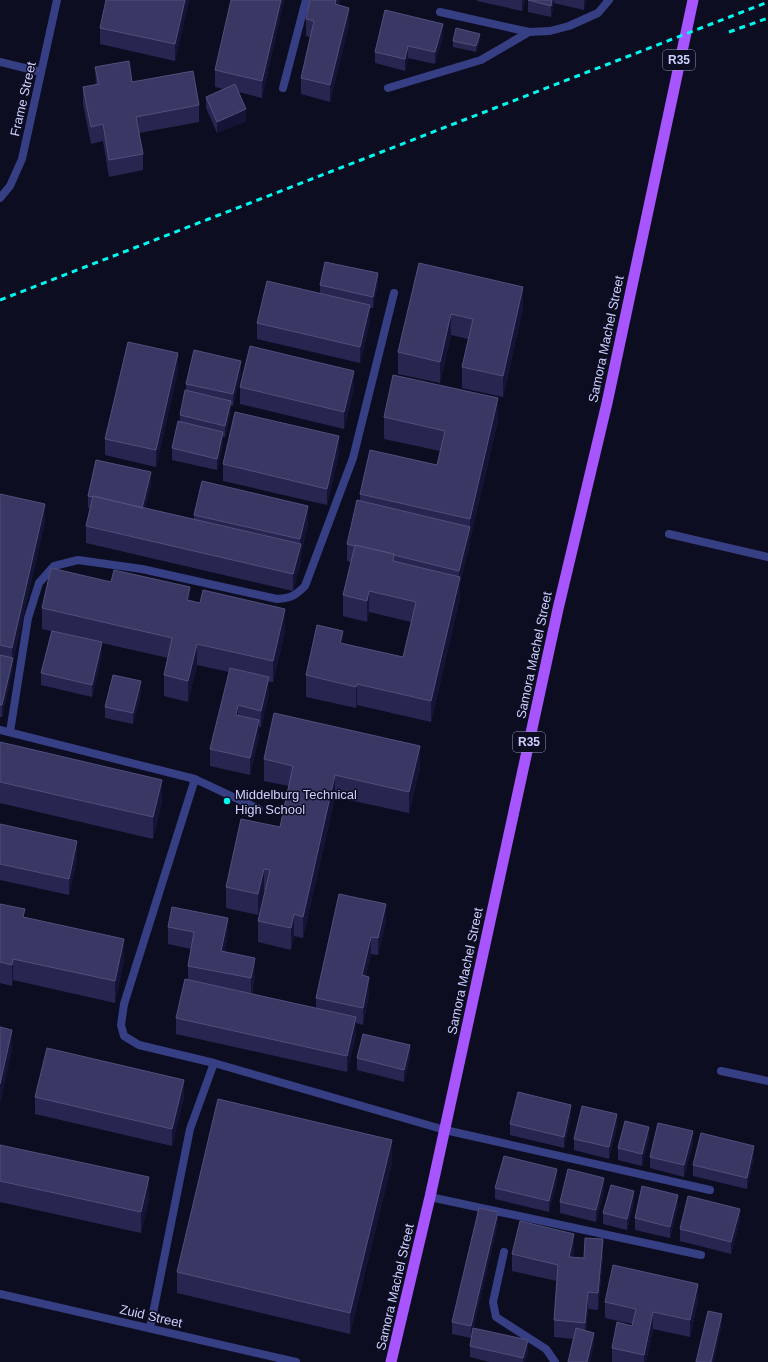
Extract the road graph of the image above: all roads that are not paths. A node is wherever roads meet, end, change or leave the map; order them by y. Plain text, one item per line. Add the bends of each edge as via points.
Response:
1 (57, 0) edge
2 (306, 0) edge
3 (609, 0) edge
4 (693, 0) edge
5 (440, 12) dead end
6 (530, 32) junction
7 (0, 62) edge
8 (42, 72) junction
9 (283, 88) dead end
10 (388, 88) dead end
11 (0, 198) edge
12 (394, 293) dead end
13 (669, 534) dead end
14 (768, 557) edge
15 (0, 730) edge
16 (10, 732) junction
17 (195, 779) junction
18 (259, 809) dead end
19 (214, 1063) junction
20 (721, 1071) dead end
21 (768, 1081) edge
22 (445, 1130) junction
23 (710, 1190) dead end
24 (430, 1197) junction
25 (504, 1252) dead end
26 (701, 1255) dead end
27 (0, 1294) edge
28 (150, 1328) junction
29 (296, 1362) edge
30 (391, 1362) edge
31 (555, 1362) edge

1 - 8 street, Frame Street
2 - 9 street
3 - 6 street via 598,13 569,26 550,31
4 - 22 main road, Samora Machel Street / R35 via 607,403 558,609
5 - 6 street
6 - 10 street via 481,60
7 - 8 street
8 - 11 street, Frame Street via 22,159 10,186
12 - 16 street via 353,458 305,586 288,598 276,599 142,569 78,560 54,566 39,583 28,618
13 - 14 street
15 - 16 street
16 - 17 street
17 - 18 street
17 - 19 street via 124,1004 122,1025 124,1036 139,1046
19 - 22 street
19 - 28 street via 190,1130
20 - 21 street
22 - 23 street
22 - 24 main road, Samora Machel Street / R35
24 - 26 street
24 - 30 main road, Samora Machel Street / R35
25 - 31 street via 492,1302 496,1317 546,1349
27 - 28 street, Zuid Street
28 - 29 street, Zuid Street

